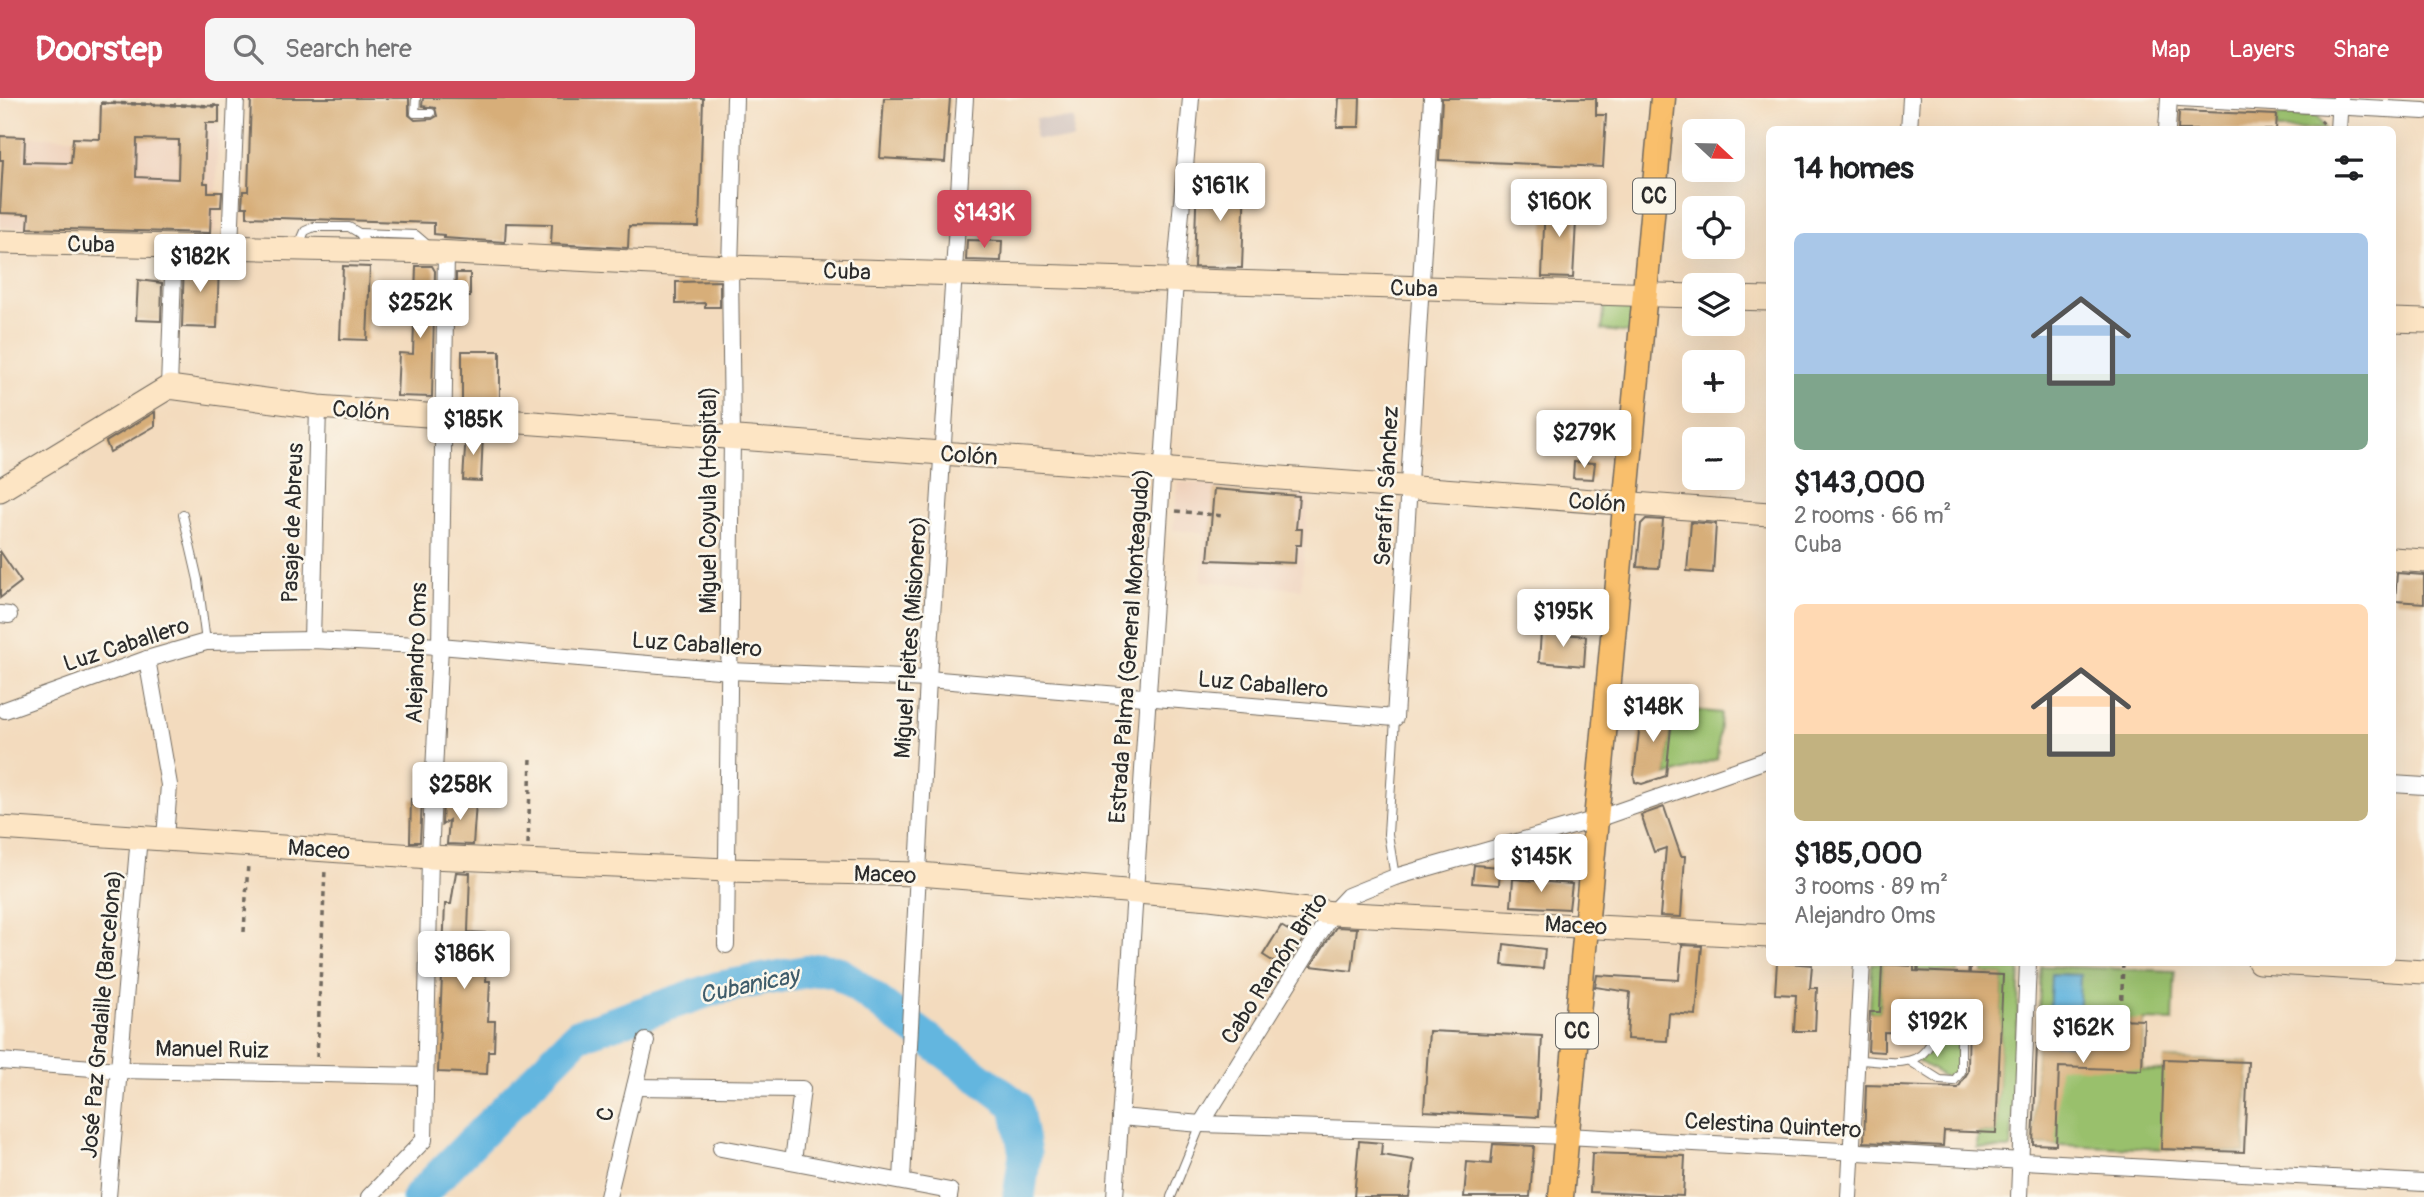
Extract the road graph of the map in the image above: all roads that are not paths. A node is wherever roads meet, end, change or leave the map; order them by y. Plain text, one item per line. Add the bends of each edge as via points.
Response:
1 (416, 98) edge
2 (735, 98) edge
3 (965, 98) edge
4 (1191, 98) edge
5 (1432, 98) edge
6 (1663, 98) edge
7 (1911, 98) edge
8 (2168, 98) edge
9 (2179, 98) edge
10 (236, 102) edge
11 (2339, 102) edge
12 (2424, 111) edge
13 (430, 113) dead end
14 (1909, 126) edge
15 (2167, 126) edge
16 (2338, 126) edge
17 (0, 242) edge
18 (174, 246) junction
19 (230, 247) junction
20 (440, 252) junction
21 (730, 267) junction
22 (955, 274) junction
23 (1175, 281) junction
24 (1421, 288) junction
25 (1646, 295) junction
26 (1682, 296) edge
27 (1745, 298) edge
28 (1766, 299) edge
29 (2396, 320) edge
30 (2424, 321) edge
31 (169, 387) junction
32 (318, 407) junction
33 (444, 416) junction
34 (732, 438) junction
35 (945, 453) junction
36 (1163, 469) junction
37 (1409, 487) junction
38 (0, 490) edge
39 (1626, 504) junction
40 (1766, 514) edge
41 (183, 515) dead end
42 (2396, 559) edge
43 (2424, 561) edge
44 (312, 640) junction
45 (206, 642) junction
46 (440, 646) junction
47 (147, 659) junction
48 (730, 671) junction
49 (928, 679) junction
50 (1147, 696) junction
51 (5, 710) dead end
52 (1395, 718) junction
53 (1766, 760) edge
54 (2396, 784) edge
55 (2424, 786) edge
56 (1597, 819) junction
57 (0, 828) edge
58 (139, 836) junction
59 (165, 838) junction
60 (430, 857) junction
61 (727, 870) junction
62 (919, 874) junction
63 (1395, 877) junction
64 (1136, 893) junction
65 (1332, 913) junction
66 (1587, 926) junction
67 (1766, 936) edge
68 (726, 945) dead end
69 (1862, 966) edge
70 (2028, 966) edge
71 (2325, 966) edge
72 (2424, 972) edge
73 (646, 1041) dead end
74 (1857, 1060) junction
75 (0, 1061) edge
76 (1910, 1061) junction
77 (119, 1070) junction
78 (425, 1076) junction
79 (635, 1087) junction
80 (1120, 1117) junction
81 (1200, 1124) junction
82 (1567, 1136) junction
83 (721, 1149) dead end
84 (1851, 1152) junction
85 (793, 1161) junction
86 (2020, 1161) junction
87 (902, 1180) junction
88 (2424, 1183) edge
89 (950, 1194) edge
90 (108, 1197) edge
91 (369, 1197) edge
92 (608, 1197) edge
93 (1115, 1197) edge
94 (1171, 1197) edge
95 (1561, 1197) edge
96 (1849, 1197) edge
97 (2020, 1197) edge

1 - 13 lane via 415,113
2 - 21 street, Miguel Coyula (Hospital)
3 - 22 street, Miguel Fleites (Misionero)
4 - 23 street, Estrada Palma (General Monteagudo)
5 - 24 street, Serafín Sánchez
6 - 25 main road, CC
7 - 14 street
8 - 15 street
9 - 11 street
10 - 19 street
11 - 12 street
11 - 16 street
17 - 18 main road, Cuba
18 - 19 main road, Cuba
18 - 31 street
19 - 20 main road, Cuba via 297,248 365,241
20 - 21 main road, Cuba
20 - 33 street, Alejandro Oms
21 - 22 main road, Cuba
21 - 34 street, Miguel Coyula (Hospital)
22 - 23 main road, Cuba
22 - 35 street, Miguel Fleites (Misionero)
23 - 24 main road, Cuba
23 - 36 street, Estrada Palma (General Monteagudo)
24 - 25 main road, Cuba
24 - 37 street, Serafín Sánchez
25 - 26 main road, Cuba
25 - 39 main road, CC
27 - 28 main road
29 - 30 main road
31 - 32 main road, Colón
31 - 38 main road
32 - 33 main road, Colón
32 - 44 street, Pasaje de Abreus
33 - 34 main road, Colón
33 - 46 street, Alejandro Oms
34 - 35 main road, Colón
34 - 48 street, Miguel Coyula (Hospital)
35 - 36 main road, Colón
35 - 49 street, Miguel Fleites (Misionero)
36 - 37 main road, Colón
36 - 50 street, Estrada Palma (General Monteagudo)
37 - 39 main road, Colón
37 - 52 street, Serafín Sánchez
39 - 40 main road, Colón
39 - 56 main road, CC
41 - 45 lane
42 - 43 main road
44 - 45 street, Luz Caballero
44 - 46 street, Luz Caballero
45 - 47 street, Luz Caballero
46 - 48 street, Luz Caballero
46 - 60 street, Alejandro Oms
47 - 51 street, Luz Caballero
47 - 59 street via 169,785
48 - 49 street, Luz Caballero
48 - 61 street, Miguel Coyula (Hospital)
49 - 50 street, Luz Caballero
49 - 62 street, Miguel Fleites (Misionero)
50 - 52 street, Luz Caballero
50 - 64 street, Estrada Palma (General Monteagudo)
52 - 63 lane, Serafín Sánchez via 1388,834
53 - 56 street, Cabo Ramón Brito
54 - 55 street
56 - 63 street, Cabo Ramón Brito
56 - 66 main road, CC
57 - 58 main road, Maceo
58 - 59 main road, Maceo
58 - 77 street, José Paz Gradaille (Barcelona)
59 - 60 main road, Maceo
60 - 61 main road, Maceo
60 - 78 street, Alejandro Oms
61 - 62 main road, Maceo
61 - 68 street, Miguel Coyula (Hospital)
62 - 64 main road, Maceo
62 - 87 street, Miguel Fleites (Misionero)
63 - 65 street, Cabo Ramón Brito via 1348,897
64 - 65 main road, Maceo
64 - 80 street, Estrada Palma (General Monteagudo)
65 - 66 main road, Maceo
65 - 81 street, Cabo Ramón Brito
66 - 67 main road, Maceo
66 - 82 main road, CC
69 - 74 street
70 - 86 street
71 - 72 main road
73 - 79 street, C
74 - 76 lane
74 - 84 street
75 - 77 street, Manuel Ruiz
76 - 76 lane via 1926,1050 1944,1024 1961,1026 1961,1072 1954,1081 1940,1080
77 - 78 street, Manuel Ruiz
77 - 90 street, José Paz Gradaille (Barcelona)
78 - 91 street, Alejandro Oms via 424,1140
79 - 85 street via 802,1088
79 - 92 street, C
80 - 81 street, Celestina Quintero
80 - 93 street, Estrada Palma (General Monteagudo)
81 - 82 street, Celestina Quintero
81 - 94 lane, Cabo Ramón Brito
82 - 84 street, Celestina Quintero
82 - 95 main road, CC
83 - 85 street
84 - 86 street, Celestina Quintero
84 - 96 street
85 - 87 street
86 - 88 street, Celestina Quintero
86 - 97 street
87 - 89 street

